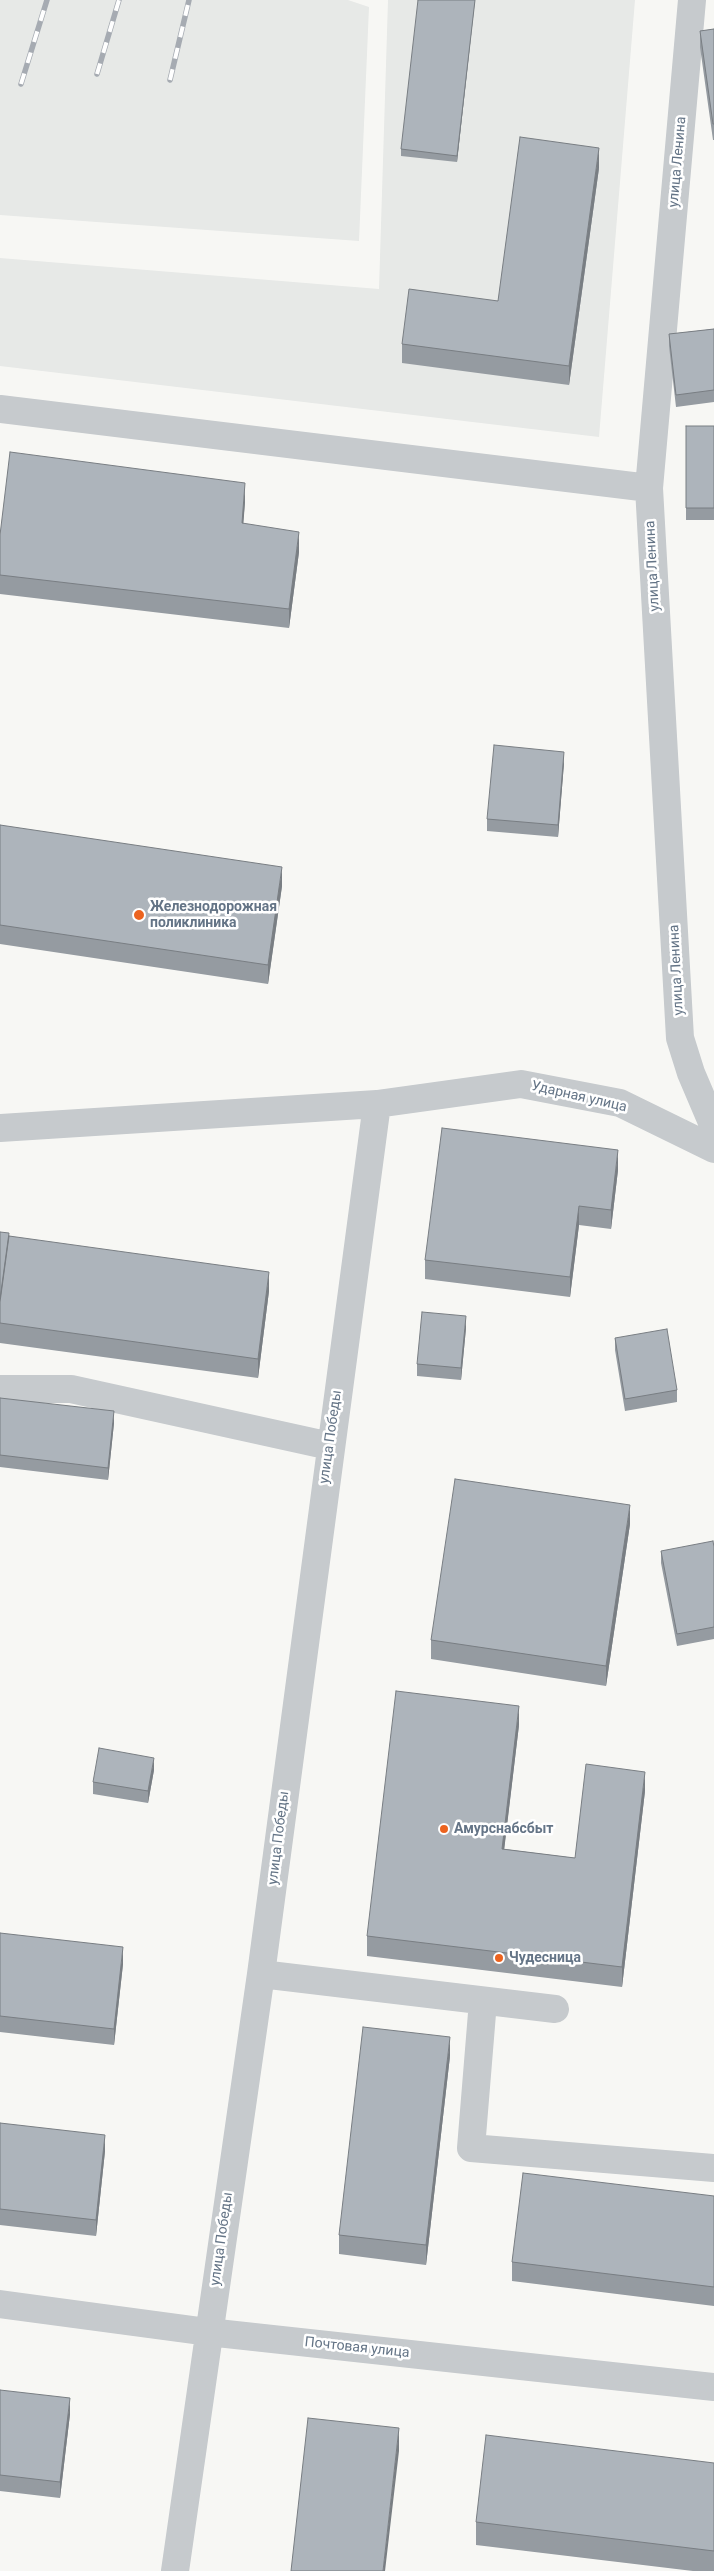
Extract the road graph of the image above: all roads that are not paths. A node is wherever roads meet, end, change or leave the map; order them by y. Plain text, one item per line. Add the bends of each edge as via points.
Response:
1 (692, 0) edge
2 (0, 409) edge
3 (649, 488) junction
4 (377, 1104) junction
5 (714, 1127) edge
6 (0, 1128) edge
7 (714, 1149) edge
8 (0, 1389) edge
9 (330, 1446) junction
10 (261, 1974) junction
11 (484, 2001) junction
12 (555, 2009) dead end
13 (714, 2168) edge
14 (0, 2304) edge
15 (208, 2332) junction
16 (714, 2387) edge
17 (175, 2571) edge

1 - 3 street, улица Ленина
2 - 3 street
3 - 5 street, улица Ленина via 680,1038
4 - 6 street, Ударная улица
4 - 7 street, Ударная улица via 521,1084 620,1103
4 - 9 street, улица Победы
8 - 9 street via 71,1389
9 - 10 street, улица Победы
10 - 11 street
10 - 15 street, улица Победы
11 - 12 street
11 - 13 street via 471,2148
14 - 15 street, Почтовая улица
15 - 16 street, Почтовая улица
15 - 17 street, улица Победы

